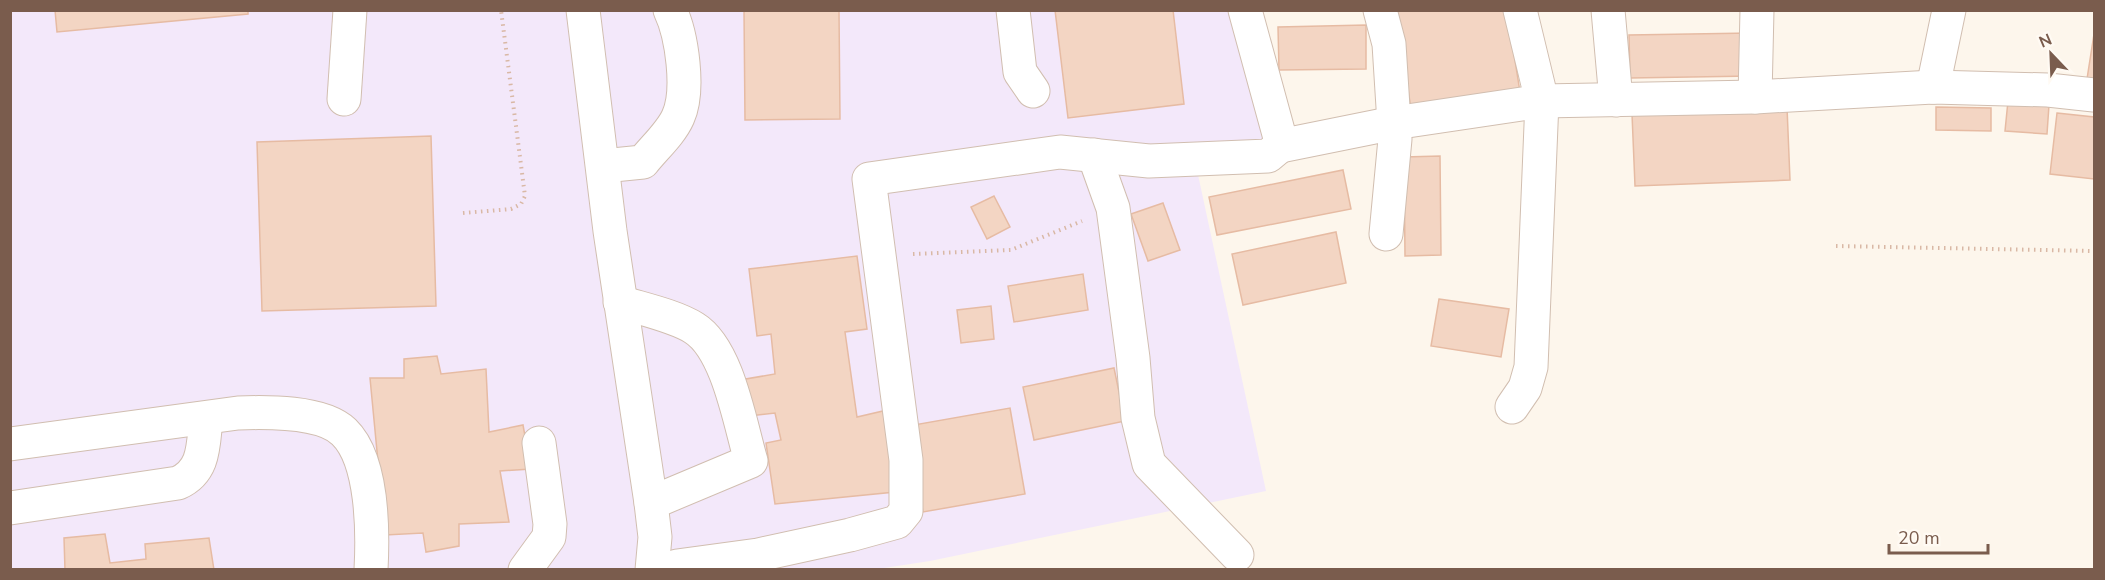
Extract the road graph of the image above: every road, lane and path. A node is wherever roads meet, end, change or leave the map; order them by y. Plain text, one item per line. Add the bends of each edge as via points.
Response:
1 (350, 10) edge
2 (501, 10) edge
3 (583, 10) edge
4 (670, 10) edge
5 (1013, 10) edge
6 (1245, 10) edge
7 (1380, 10) edge
8 (1520, 10) edge
9 (1608, 10) edge
10 (1757, 10) edge
11 (1950, 10) edge
12 (1933, 87) junction
13 (1033, 91) dead end
14 (2094, 95) edge
15 (1755, 97) junction
16 (344, 99) dead end
17 (1616, 100) junction
18 (1542, 101) junction
19 (1394, 123) junction
20 (1280, 146) junction
21 (1094, 155) junction
22 (603, 166) junction
23 (1113, 208) junction
24 (463, 213) dead end
25 (1386, 234) dead end
26 (1836, 246) dead end
27 (2094, 251) edge
28 (879, 255) junction
29 (620, 302) junction
30 (1512, 407) dead end
31 (206, 419) junction
32 (539, 443) dead end
33 (10, 444) edge
34 (651, 503) junction
35 (10, 508) edge
36 (1237, 555) dead end
37 (370, 570) edge
38 (525, 570) edge
39 (652, 570) edge
40 (674, 570) edge

1 - 16 street
2 - 24 path via 525,196 521,204 511,208
3 - 22 street
4 - 22 street via 681,48 684,79 678,117 643,162
5 - 13 street via 1020,72
6 - 20 street
7 - 19 street via 1389,44
8 - 18 street
9 - 17 street
10 - 15 street
11 - 12 street
12 - 14 street
12 - 15 street
15 - 17 street
17 - 18 street
18 - 19 street
18 - 30 street via 1531,367 1525,388
19 - 20 street
19 - 25 street
20 - 21 street via 1268,156 1239,159 1149,160
21 - 23 street
21 - 28 street via 1060,152 1009,157 869,179
22 - 29 street
23 - 28 path via 1011,250
23 - 36 street via 1138,418 1149,464
26 - 27 path
28 - 40 street via 906,460 906,511 897,522 850,536 758,555 677,566
29 - 34 street
29 - 34 street via 693,327 704,337 724,370 751,461
31 - 33 street
31 - 35 street via 201,460 189,478 178,483
31 - 37 street via 273,412 307,417 344,432 367,477
32 - 38 street via 549,537
34 - 39 street via 655,537

